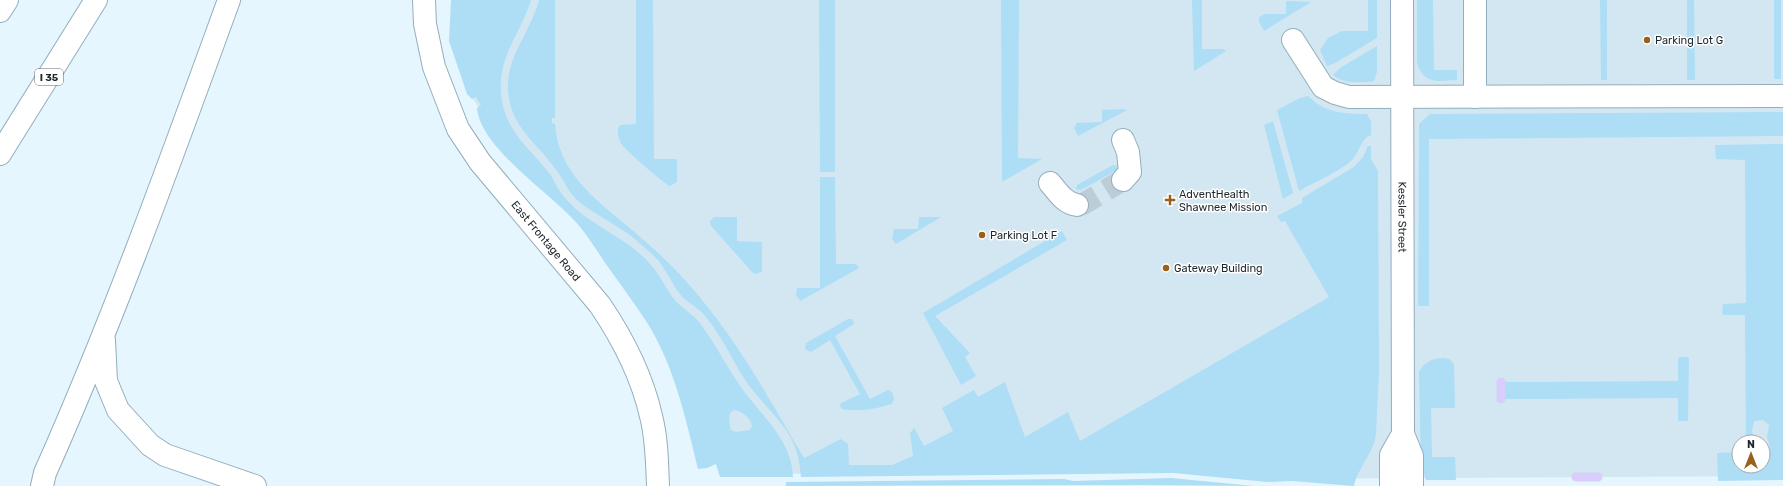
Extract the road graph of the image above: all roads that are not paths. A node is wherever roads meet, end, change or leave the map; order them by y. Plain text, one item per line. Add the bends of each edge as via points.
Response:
1 (7, 0) edge
2 (96, 0) edge
3 (229, 0) edge
4 (424, 0) edge
5 (1402, 0) edge
6 (1475, 0) edge
7 (0, 11) edge
8 (1293, 40) dead end
9 (1783, 96) edge
10 (1403, 97) junction
11 (1475, 97) junction
12 (1123, 140) dead end
13 (0, 154) edge
14 (1123, 180) tunnel mouth
15 (1050, 183) dead end
16 (1077, 205) dead end
17 (104, 334) junction
18 (1403, 434) junction
19 (42, 486) edge
20 (255, 486) edge
21 (658, 486) edge
22 (1391, 486) edge
23 (1412, 486) edge

1 - 7 main road
2 - 13 main road, I 35
3 - 17 main road
4 - 21 main road, East Frontage Road via 425,24 434,67 458,129 480,162 600,305 627,352 643,386 652,417
5 - 10 main road, Kessler Street
6 - 11 main road
8 - 10 main road via 1323,87 1349,97
9 - 11 main road
10 - 11 main road
10 - 18 main road, Kessler Street
12 - 14 main road via 1128,152 1130,172
15 - 16 main road via 1063,199
17 - 19 main road via 45,473
17 - 20 main road via 106,381 118,410 150,445 165,456
18 - 22 main road, Kessler Street via 1391,455
18 - 23 main road, Kessler Street via 1412,456

